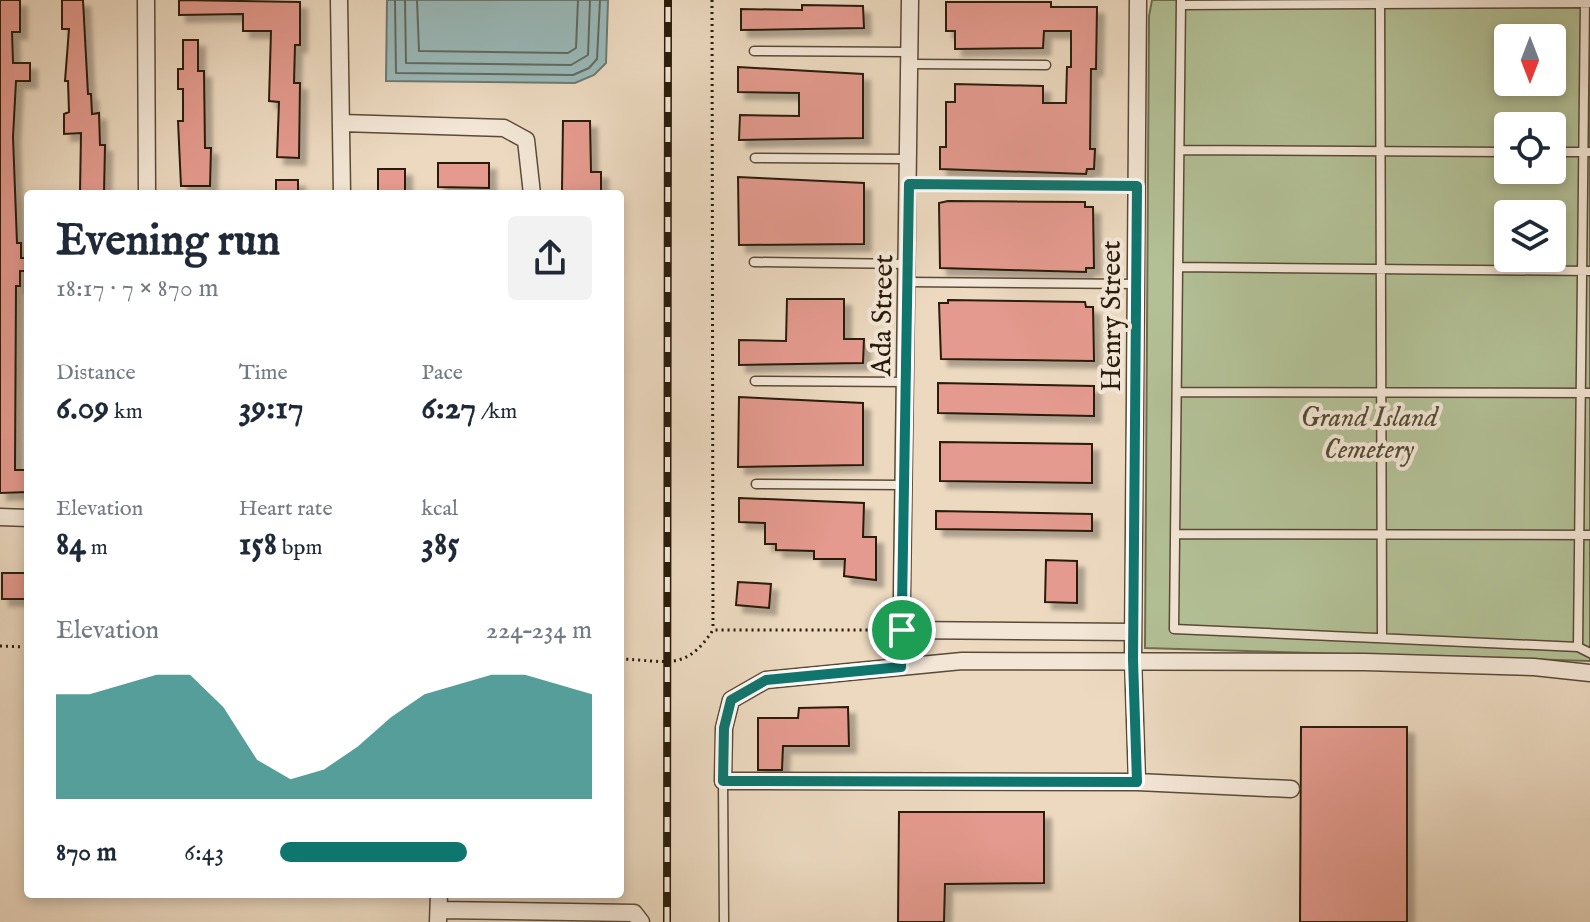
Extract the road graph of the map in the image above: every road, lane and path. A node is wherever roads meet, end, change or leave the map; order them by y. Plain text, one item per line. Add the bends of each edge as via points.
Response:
1 (146, 0) edge
2 (339, 0) edge
3 (712, 0) edge
4 (910, 0) edge
5 (1138, 0) edge
6 (1380, 2) edge
7 (1587, 2) edge
8 (1181, 3) edge
9 (754, 51) dead end
10 (910, 58) junction
11 (1046, 65) dead end
12 (342, 123) junction
13 (1180, 150) junction
14 (1380, 151) junction
15 (1494, 152) edge
16 (1566, 152) edge
17 (1587, 152) edge
18 (755, 158) dead end
19 (910, 159) junction
20 (909, 184) junction
21 (1137, 186) junction
22 (147, 190) edge
23 (342, 190) edge
24 (532, 190) edge
25 (754, 262) dead end
26 (908, 264) junction
27 (1179, 267) junction
28 (1380, 269) junction
29 (1586, 271) edge
30 (908, 282) junction
31 (1136, 284) junction
32 (755, 381) dead end
33 (906, 382) junction
34 (1178, 392) junction
35 (1380, 393) junction
36 (1585, 393) edge
37 (756, 484) dead end
38 (904, 485) junction
39 (0, 517) edge
40 (24, 518) edge
41 (1176, 534) junction
42 (1381, 534) junction
43 (1579, 535) junction
44 (1590, 535) edge
45 (713, 630) junction
46 (902, 630) junction
47 (1133, 632) junction
48 (1382, 638) junction
49 (0, 646) edge
50 (24, 647) edge
51 (1578, 647) junction
52 (1590, 653) edge
53 (624, 659) edge
54 (1133, 659) junction
55 (901, 667) junction
56 (1590, 673) edge
57 (723, 781) junction
58 (1137, 782) junction
59 (1291, 789) dead end
60 (439, 909) edge
61 (641, 922) edge
62 (724, 922) edge

1 - 22 street
2 - 12 street
3 - 45 path
4 - 10 street, Ada Street
5 - 21 street, Henry Street
6 - 7 lane
6 - 8 lane
6 - 14 lane
7 - 17 lane
8 - 13 lane
9 - 10 lane
10 - 11 lane
10 - 19 street, Ada Street
12 - 23 street
12 - 24 street via 504,128 526,140
13 - 14 lane
13 - 27 lane
14 - 15 lane
14 - 28 lane
16 - 17 lane
17 - 29 lane
18 - 19 lane
19 - 20 street, Ada Street
20 - 21 lane
20 - 26 street, Ada Street
21 - 31 street, Henry Street
25 - 26 lane
26 - 30 street, Ada Street
27 - 28 lane
27 - 34 lane
28 - 29 lane
28 - 35 lane
29 - 36 lane
30 - 31 lane
30 - 33 street, Ada Street
31 - 47 street, Henry Street
32 - 33 lane
33 - 38 street, Ada Street
34 - 35 lane
34 - 41 lane
35 - 36 lane
35 - 42 lane
36 - 43 lane
37 - 38 lane
38 - 46 street, Ada Street
39 - 40 street
41 - 42 lane
41 - 48 lane via 1174,629
42 - 43 lane
42 - 48 lane
43 - 44 lane
43 - 51 lane
45 - 46 path
45 - 53 path via 686,660
46 - 47 street
46 - 55 street, Ada Street
47 - 54 street, Henry Street
48 - 51 lane
49 - 50 path
51 - 52 lane
54 - 55 street
54 - 56 street via 1518,666
54 - 58 street, Henry Street
55 - 57 street via 766,680 731,700 724,728
57 - 58 street
57 - 62 lane
58 - 59 street
60 - 61 street via 623,912 634,913

